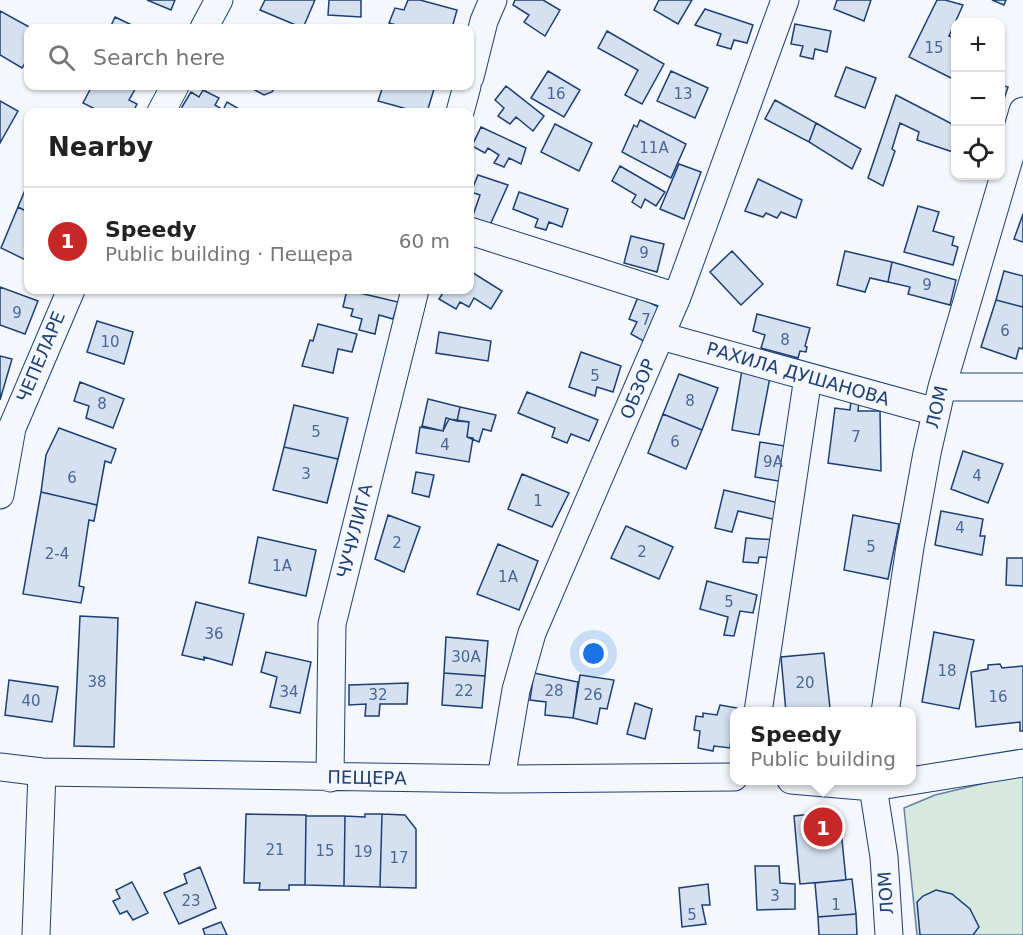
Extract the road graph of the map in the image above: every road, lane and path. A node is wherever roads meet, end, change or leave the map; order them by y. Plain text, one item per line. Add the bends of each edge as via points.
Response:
1 (219, 0) edge
2 (493, 0) edge
3 (785, 0) edge
4 (206, 24) edge
5 (474, 61) edge
6 (173, 90) edge
7 (466, 90) edge
8 (163, 108) edge
9 (461, 108) edge
10 (1023, 111) edge
11 (474, 232) edge
12 (69, 294) edge
13 (414, 294) edge
14 (677, 297) junction
15 (661, 336) junction
16 (808, 377) junction
17 (1023, 387) edge
18 (939, 400) junction
19 (0, 495) edge
20 (759, 707) edge
21 (886, 707) edge
22 (1023, 763) edge
23 (0, 767) edge
24 (42, 772) junction
25 (730, 777) edge
26 (330, 778) junction
27 (916, 778) edge
28 (501, 779) junction
29 (873, 785) edge
30 (36, 935) edge
31 (889, 935) edge

1 - 4 street
2 - 5 street
3 - 14 street, ОБЗОР
6 - 8 street
7 - 9 street
10 - 18 street, ЛОМ
11 - 14 street
12 - 19 street, ЧЕПЕЛАРЕ via 12,428
13 - 26 street, ЧУЧУЛИГА via 332,624
14 - 15 street, ОБЗОР
15 - 16 street, РАХИЛА ДУШАНОВА
15 - 28 street, ОБЗОР via 532,633 516,690
16 - 18 street, РАХИЛА ДУШАНОВА
16 - 20 street
17 - 18 street, РАХИЛА ДУШАНОВА
18 - 21 street, ЛОМ via 910,547
22 - 27 street
23 - 24 street, ПЕЩЕРА
24 - 26 street, ПЕЩЕРА
24 - 30 street
25 - 28 street, ПЕЩЕРА
26 - 28 street, ПЕЩЕРА
29 - 31 street, ЛОМ via 884,857

